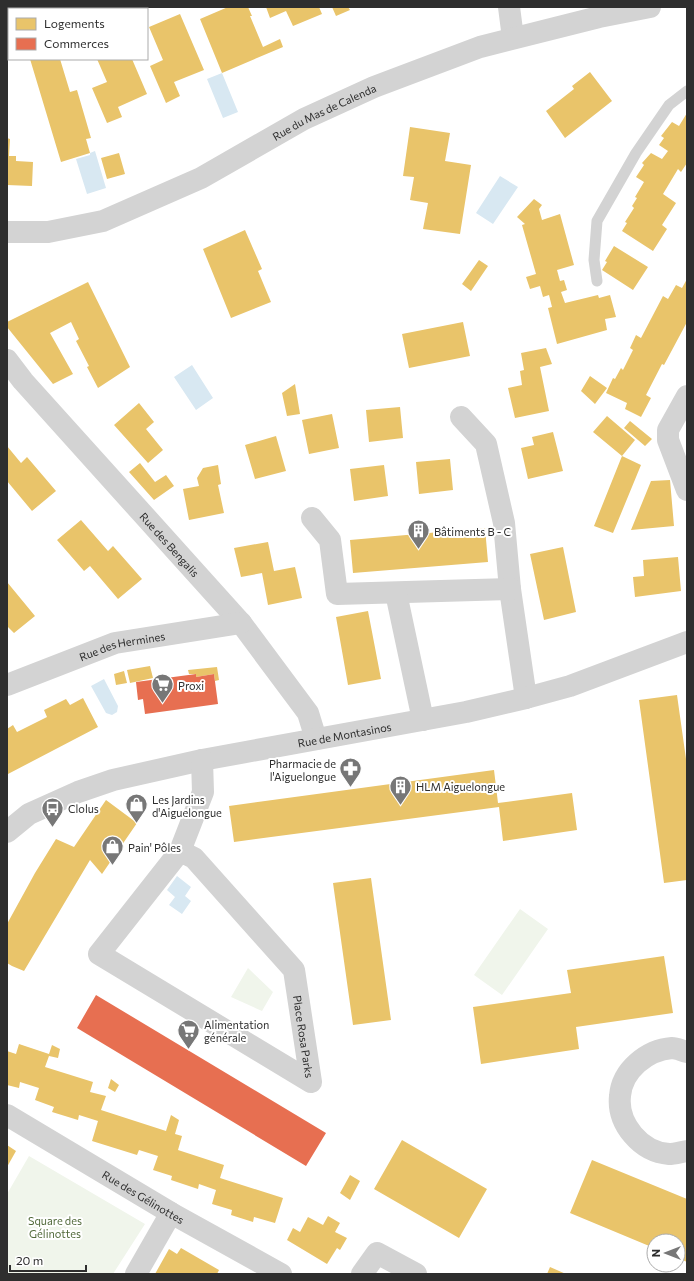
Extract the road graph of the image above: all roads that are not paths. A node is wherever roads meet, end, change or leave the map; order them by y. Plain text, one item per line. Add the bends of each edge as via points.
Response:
1 (509, 7) edge
2 (650, 7) edge
3 (512, 38) junction
4 (687, 92) edge
5 (7, 232) edge
6 (597, 281) dead end
7 (7, 360) edge
8 (15, 384) edge
9 (687, 396) edge
10 (461, 417) dead end
11 (687, 490) edge
12 (312, 518) dead end
13 (510, 589) junction
14 (396, 593) junction
15 (241, 624) junction
16 (687, 642) edge
17 (7, 685) edge
18 (526, 698) junction
19 (423, 720) junction
20 (316, 739) junction
21 (202, 760) junction
22 (7, 832) edge
23 (180, 851) junction
24 (687, 1052) edge
25 (7, 1115) edge
26 (687, 1151) edge
27 (171, 1213) junction
28 (136, 1274) edge
29 (281, 1274) edge
30 (362, 1274) edge
31 (416, 1274) edge

1 - 3 street
2 - 3 street, Rue du Mas de Calenda
3 - 5 street, Rue du Mas de Calenda via 480,46 374,87 304,119 201,178 103,221 48,232
4 - 6 lane via 669,105 636,153 597,221 594,260
7 - 8 street, Rue des Bengalis
8 - 15 street, Rue des Bengalis
9 - 11 street via 668,430 668,440
10 - 13 street via 486,444 504,523
12 - 14 street via 330,540 337,594
13 - 14 street
13 - 18 street
14 - 19 street
15 - 17 street, Rue des Hermines via 115,643
15 - 20 street, Rue des Bengalis via 308,713
16 - 18 street, Rue de Montasinos via 570,686
18 - 19 street, Rue de Montasinos
19 - 20 street, Rue de Montasinos
20 - 21 street, Rue de Montasinos
21 - 22 street, Rue de Montasinos via 113,780 78,792 30,814
21 - 23 street, Place Rosa Parks via 202,792
23 - 23 street, Place Rosa Parks via 194,858 294,970 311,1082 99,954
24 - 26 street via 673,1048 648,1054 628,1072 620,1096 622,1117 632,1135 649,1148 669,1154
25 - 27 street, Rue des Gélinottes
27 - 28 street
27 - 29 street, Rue des Gélinottes
30 - 31 street via 377,1253

